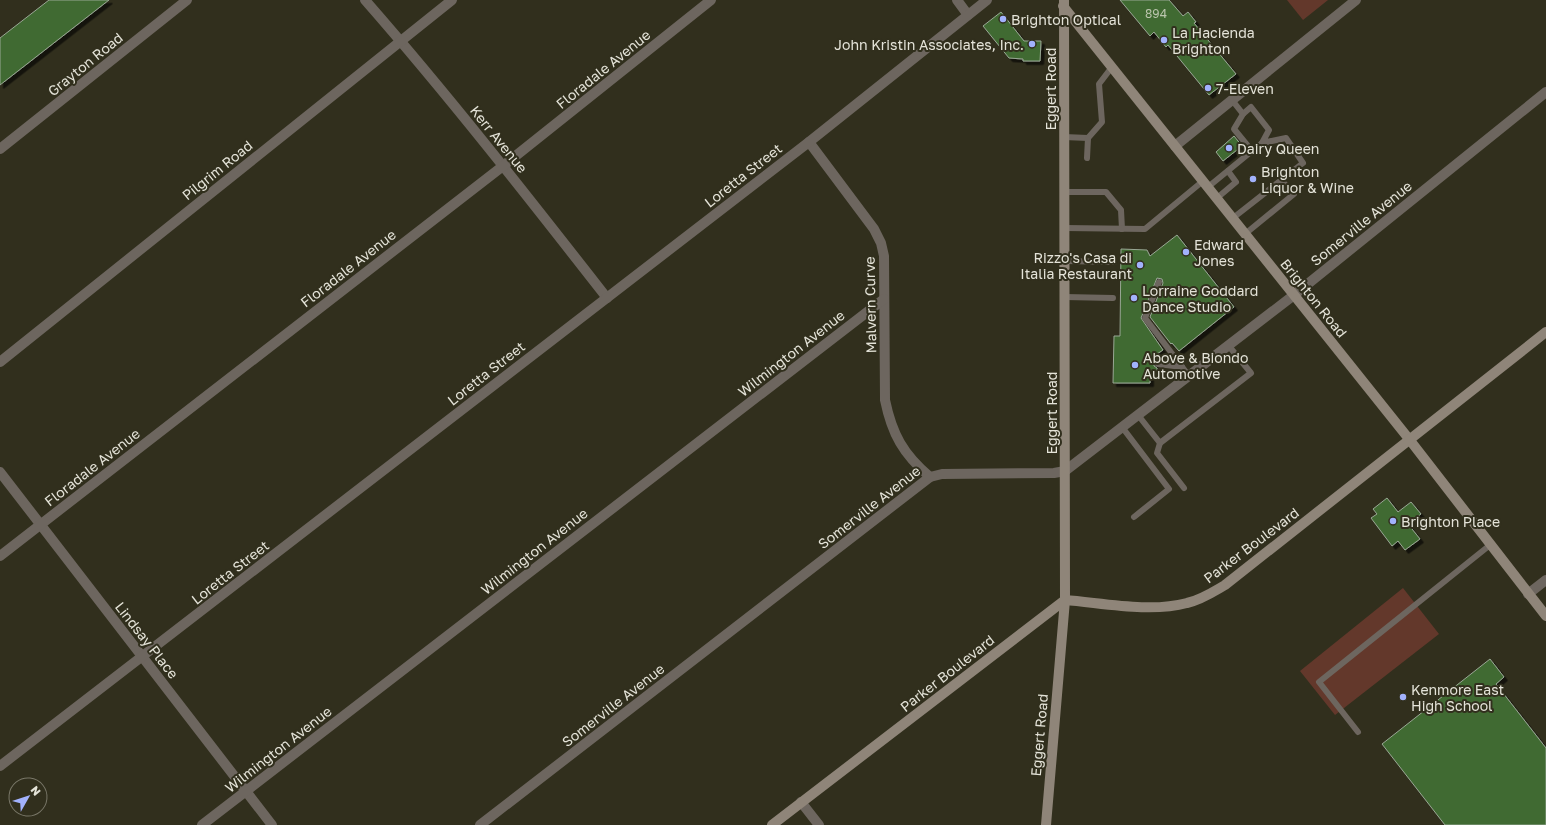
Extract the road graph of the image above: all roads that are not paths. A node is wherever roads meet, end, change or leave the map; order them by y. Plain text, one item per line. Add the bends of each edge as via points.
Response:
1 (187, 0) edge
2 (365, 0) edge
3 (452, 0) edge
4 (711, 0) edge
5 (957, 0) edge
6 (987, 0) edge
7 (1356, 0) edge
8 (1062, 2) edge
9 (968, 15) junction
10 (401, 41) junction
11 (1112, 67) junction
12 (1546, 92) edge
13 (1232, 100) junction
14 (1243, 114) junction
15 (1064, 137) junction
16 (1088, 138) junction
17 (809, 142) junction
18 (1262, 143) junction
19 (1175, 146) junction
20 (0, 150) edge
21 (1252, 151) junction
22 (1087, 158) dead end
23 (503, 166) junction
24 (1228, 171) junction
25 (1281, 180) junction
26 (1206, 184) junction
27 (1064, 192) junction
28 (1216, 198) junction
29 (1233, 218) junction
30 (1065, 228) junction
31 (1122, 229) junction
32 (1245, 234) junction
33 (1065, 261) junction
34 (1114, 262) dead end
35 (1160, 282) dead end
36 (1294, 295) junction
37 (1065, 297) junction
38 (607, 298) junction
39 (884, 298) junction
40 (1113, 298) dead end
41 (1546, 332) edge
42 (1228, 345) junction
43 (0, 362) edge
44 (1158, 364) dead end
45 (1186, 372) junction
46 (1138, 415) junction
47 (1122, 427) junction
48 (1409, 439) junction
49 (1160, 443) junction
50 (1065, 470) junction
51 (0, 472) edge
52 (930, 477) junction
53 (1184, 488) dead end
54 (1134, 517) dead end
55 (40, 525) junction
56 (1490, 545) junction
57 (0, 556) edge
58 (1546, 580) edge
59 (1528, 594) junction
60 (1065, 600) junction
61 (1546, 616) edge
62 (142, 657) junction
63 (1358, 732) dead end
64 (0, 766) edge
65 (246, 791) junction
66 (802, 802) junction
67 (202, 825) edge
68 (272, 825) edge
69 (480, 825) edge
70 (772, 825) edge
71 (819, 825) edge
72 (1046, 825) edge

1 - 20 street, Grayton Road
2 - 10 street, Kerr Avenue
3 - 10 street, Pilgrim Road
4 - 23 street, Floradale Avenue
5 - 9 street
6 - 9 street, Loretta Street
7 - 13 street
8 - 11 street, Brighton Road
8 - 15 street, Eggert Road
9 - 17 street, Loretta Street
10 - 23 street, Kerr Avenue
10 - 43 street, Pilgrim Road
11 - 16 lane via 1099,84 1102,122
11 - 19 street, Brighton Road
12 - 36 street, Somerville Avenue
13 - 14 lane
13 - 19 street
14 - 18 lane via 1251,107 1269,130
14 - 21 lane via 1234,129
15 - 16 lane
15 - 27 street, Eggert Road
16 - 22 lane
17 - 38 street, Loretta Street
17 - 39 street, Malvern Curve via 874,229 881,243 884,256
18 - 21 lane
18 - 25 lane via 1286,138 1303,163
19 - 26 street, Brighton Road
21 - 24 lane
23 - 38 street, Kerr Avenue
23 - 55 street, Floradale Avenue
24 - 26 lane
24 - 28 lane via 1236,182
25 - 29 lane
25 - 32 lane via 1294,194
26 - 28 street, Brighton Road
26 - 31 lane via 1145,229
27 - 30 street, Eggert Road
27 - 31 lane via 1106,192 1120,210
28 - 29 street, Brighton Road
29 - 32 street, Brighton Road
30 - 31 lane
30 - 33 street, Eggert Road
32 - 36 street, Brighton Road
33 - 34 lane
33 - 37 street, Eggert Road
35 - 45 lane via 1145,318
36 - 42 street, Somerville Avenue
36 - 48 street, Brighton Road
37 - 40 lane
37 - 50 street, Eggert Road
38 - 62 street, Loretta Street
39 - 52 street, Malvern Curve via 885,400 889,418 904,451
39 - 65 street, Wilmington Avenue
41 - 48 street, Parker Boulevard
42 - 45 street, Somerville Avenue
42 - 49 lane via 1251,373
44 - 45 lane
45 - 46 street, Somerville Avenue
46 - 47 street, Somerville Avenue
46 - 49 lane
47 - 50 street, Somerville Avenue
47 - 54 lane via 1169,489
48 - 56 street, Brighton Road
48 - 60 street, Parker Boulevard via 1225,585 1207,596 1187,603 1141,607
49 - 53 lane via 1156,453
50 - 52 street, Somerville Avenue via 1054,473 942,474
50 - 60 street, Eggert Road
51 - 55 street, Lindsay Place
52 - 69 street, Somerville Avenue
55 - 57 street, Floradale Avenue
55 - 62 street, Lindsay Place
56 - 59 street, Brighton Road
56 - 63 lane via 1319,682
58 - 59 street
59 - 61 street, Brighton Road
60 - 66 street, Parker Boulevard
60 - 72 street, Eggert Road
62 - 64 street, Loretta Street
62 - 65 street, Lindsay Place
65 - 67 street, Wilmington Avenue
65 - 68 street, Lindsay Place
66 - 70 street, Parker Boulevard
66 - 71 street

